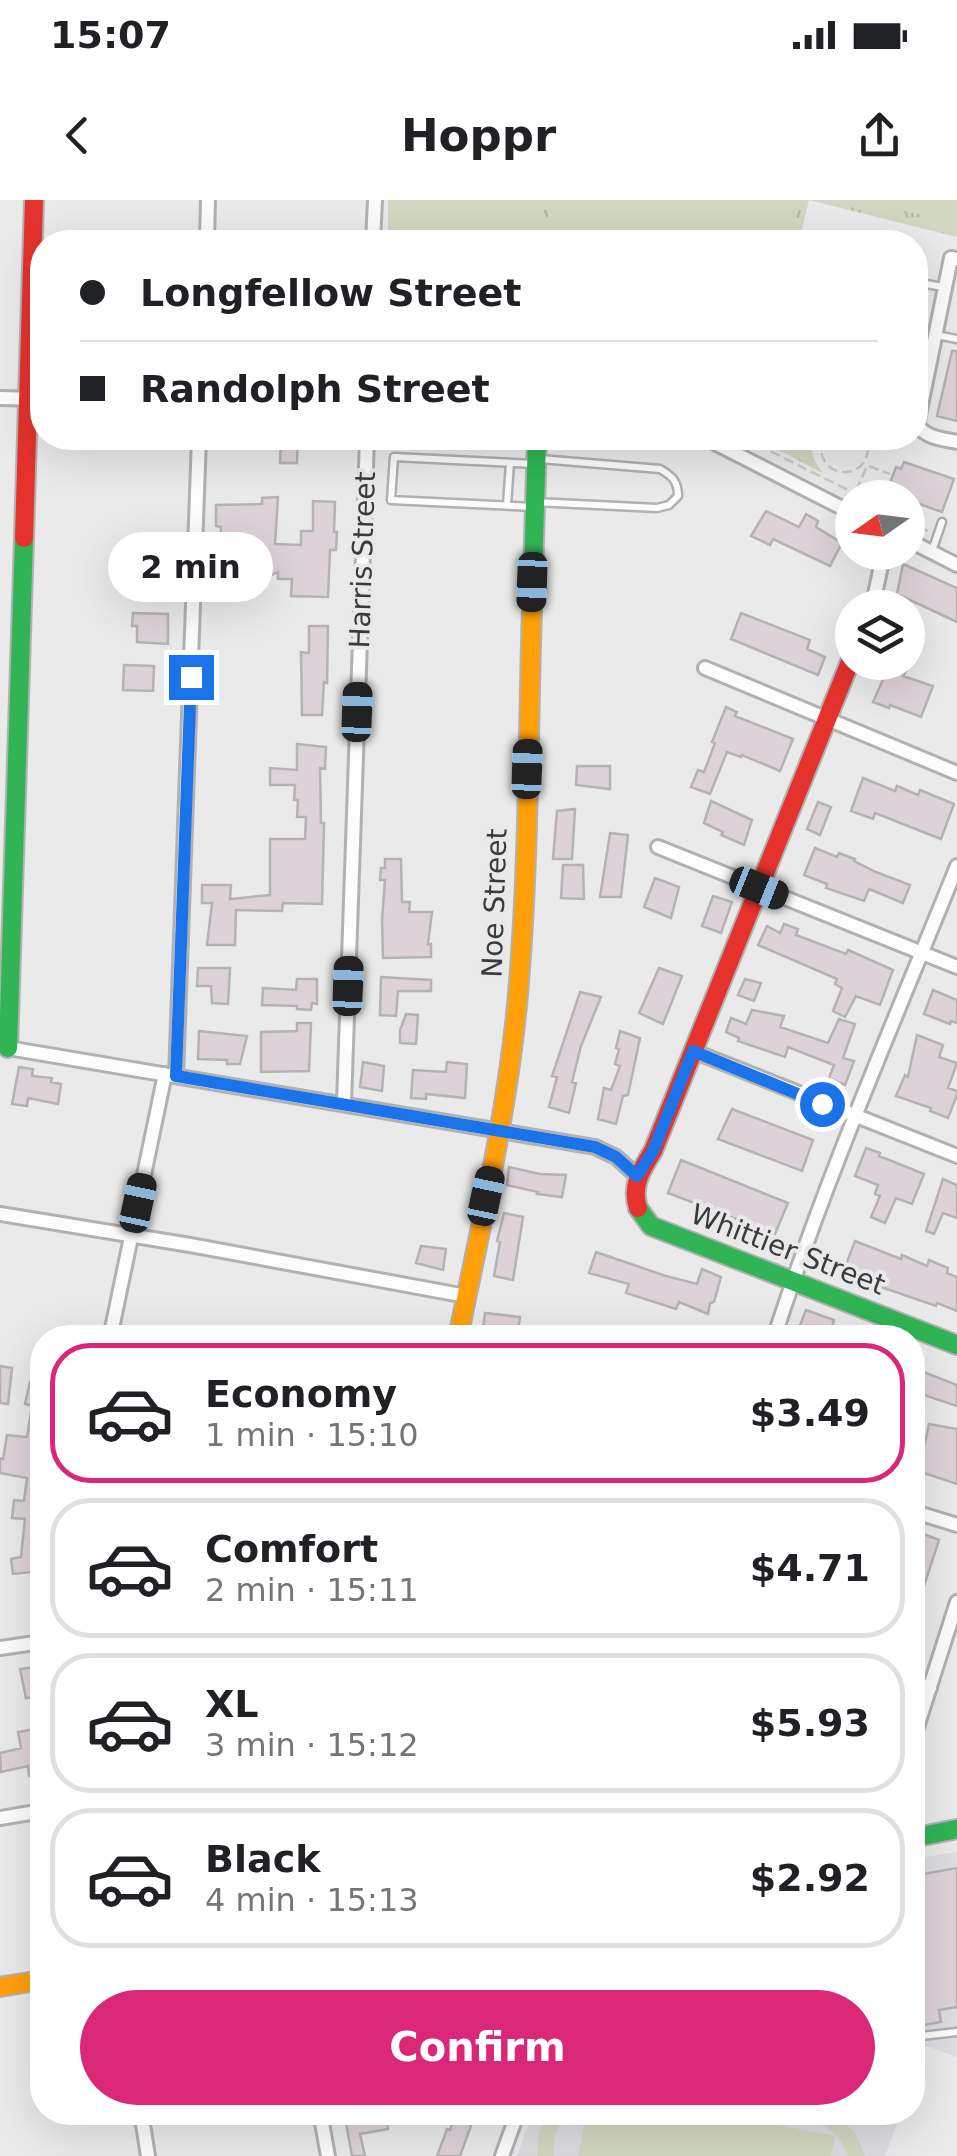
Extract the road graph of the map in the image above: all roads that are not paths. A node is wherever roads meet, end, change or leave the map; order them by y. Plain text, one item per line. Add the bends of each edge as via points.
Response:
1 (34, 200) edge
2 (208, 200) edge
3 (375, 200) edge
4 (34, 230) edge
5 (207, 230) edge
6 (374, 230) edge
7 (954, 259) edge
8 (928, 285) edge
9 (944, 288) junction
10 (935, 335) junction
11 (957, 339) edge
12 (928, 370) edge
13 (0, 398) edge
14 (30, 398) edge
15 (928, 434) edge
16 (957, 442) edge
17 (33, 450) edge
18 (199, 450) edge
19 (367, 450) edge
20 (536, 450) edge
21 (737, 450) edge
22 (536, 462) junction
23 (510, 463) junction
24 (534, 504) junction
25 (835, 504) edge
26 (508, 506) junction
27 (942, 522) dead end
28 (925, 548) edge
29 (932, 552) junction
30 (957, 565) edge
31 (705, 668) dead end
32 (843, 680) edge
33 (828, 718) junction
34 (957, 773) edge
35 (658, 847) dead end
36 (957, 866) edge
37 (759, 888) junction
38 (922, 954) junction
39 (957, 967) edge
40 (4, 1047) edge
41 (693, 1051) junction
42 (171, 1075) junction
43 (344, 1103) junction
44 (855, 1117) junction
45 (500, 1130) junction
46 (957, 1156) edge
47 (637, 1176) junction
48 (0, 1214) edge
49 (132, 1236) junction
50 (792, 1280) junction
51 (466, 1296) junction
52 (113, 1325) edge
53 (460, 1325) edge
54 (778, 1325) edge
55 (906, 1325) edge
56 (925, 1332) edge
57 (957, 1345) edge
58 (925, 1514) edge
59 (957, 1525) edge
60 (957, 1602) edge
61 (30, 1644) edge
62 (0, 1648) edge
63 (925, 1686) edge
64 (930, 1688) junction
65 (925, 1703) edge
66 (30, 1813) edge
67 (0, 1818) edge
68 (957, 1830) edge
69 (925, 1836) edge
70 (30, 1982) edge
71 (0, 1987) edge
72 (957, 2032) edge
73 (925, 2036) edge
74 (143, 2125) edge
75 (322, 2125) edge
76 (513, 2125) edge
77 (148, 2156) edge
78 (328, 2156) edge
79 (502, 2156) edge

1 - 4 street
2 - 5 street
3 - 6 street
7 - 9 street
8 - 9 lane
9 - 10 street
10 - 11 lane
10 - 12 street
13 - 14 street
15 - 16 street
17 - 40 street
18 - 42 street
19 - 43 street, Harris Street
20 - 22 street, Noe Street
21 - 25 street
22 - 23 lane
22 - 24 street, Noe Street
22 - 24 lane via 660,469 671,475 678,496 657,508
23 - 26 lane
23 - 26 lane via 394,457 391,500
24 - 26 lane
24 - 45 street, Noe Street via 520,958
27 - 29 lane
28 - 29 street
29 - 30 street
31 - 33 street
32 - 33 street
33 - 34 street
33 - 37 street
35 - 37 street
36 - 38 street
37 - 38 street
37 - 41 street
38 - 39 street
38 - 44 street
40 - 42 street
41 - 44 street
41 - 47 street
42 - 43 street
42 - 49 street
43 - 45 street
44 - 46 street
44 - 50 street
45 - 47 street via 595,1147
45 - 51 street, Noe Street
47 - 50 street, Whittier Street via 635,1204 651,1226
48 - 49 street
49 - 51 street
49 - 52 street
50 - 54 street
50 - 55 street, Whittier Street
51 - 53 street, Noe Street
56 - 57 street, Whittier Street
58 - 59 street
60 - 64 street
61 - 62 street
63 - 64 street
64 - 65 street
66 - 67 street
68 - 69 street
70 - 71 street
72 - 73 lane
74 - 77 street
75 - 78 street
76 - 79 street

